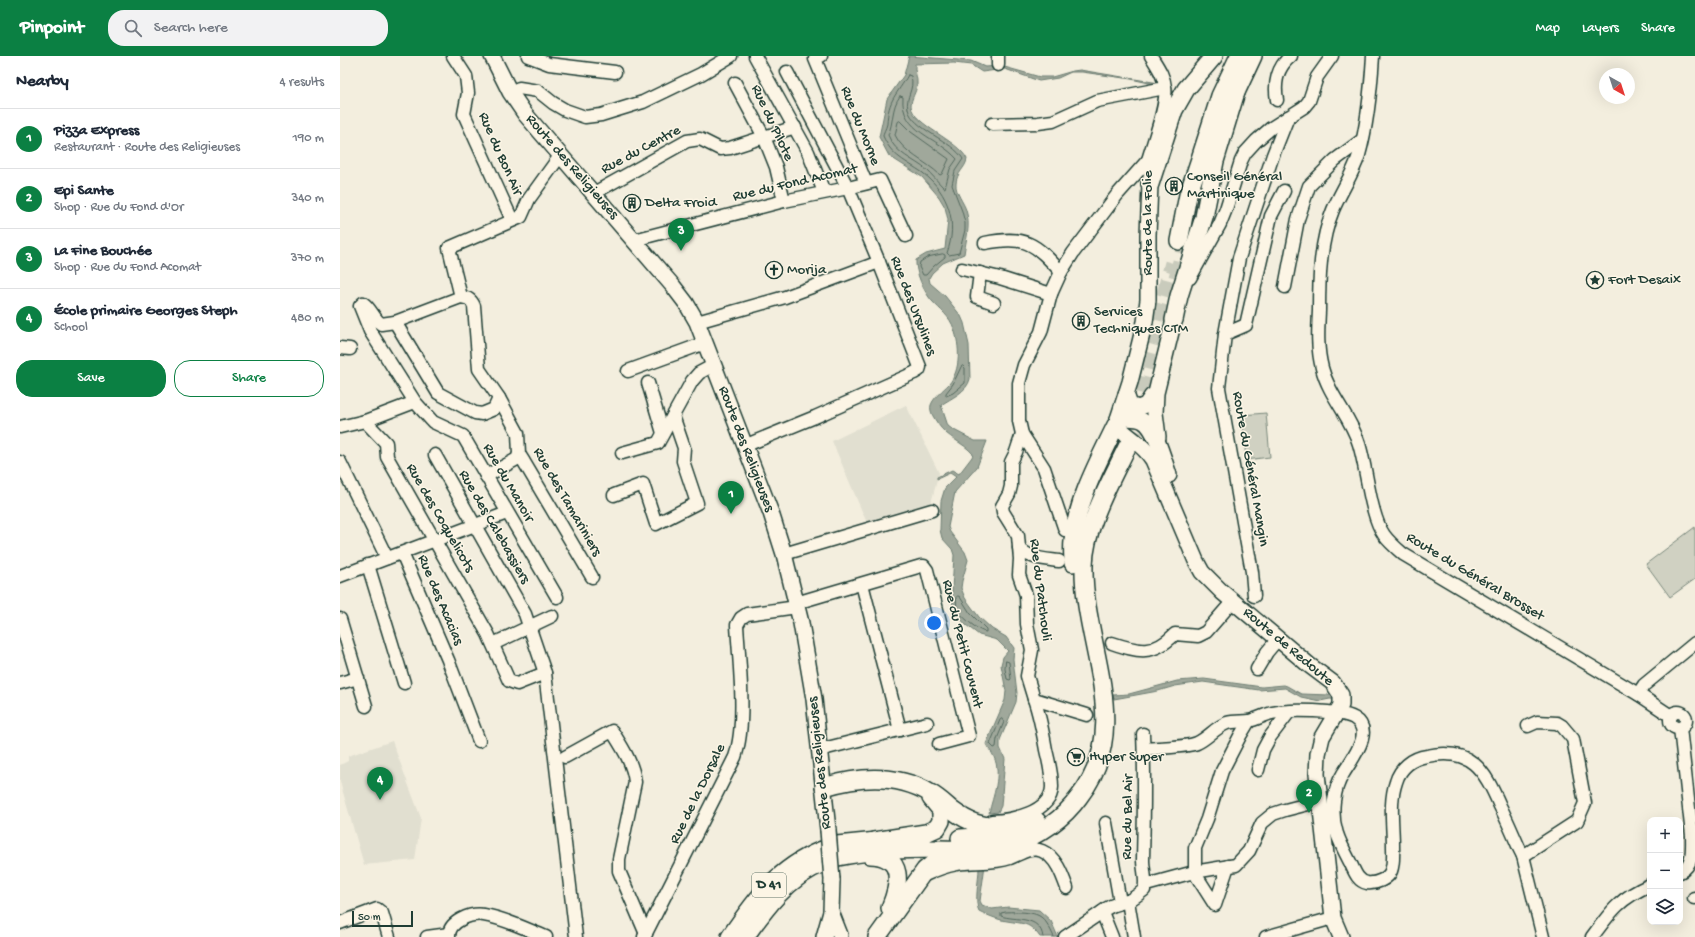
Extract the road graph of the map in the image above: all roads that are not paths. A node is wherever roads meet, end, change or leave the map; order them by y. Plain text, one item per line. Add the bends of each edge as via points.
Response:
1 (453, 56) edge
2 (492, 56) edge
3 (528, 56) edge
4 (732, 56) edge
5 (755, 56) edge
6 (1151, 56) edge
7 (1214, 56) edge
8 (1239, 56) edge
9 (1253, 56) edge
10 (1291, 56) edge
11 (1332, 56) edge
12 (1373, 56) edge
13 (818, 57) edge
14 (615, 72) dead end
15 (787, 72) dead end
16 (735, 83) dead end
17 (1165, 88) junction
18 (510, 92) junction
19 (1236, 92) junction
20 (1277, 100) dead end
21 (1288, 117) junction
22 (992, 124) dead end
23 (795, 126) junction
24 (764, 137) junction
25 (1362, 140) junction
26 (1161, 149) junction
27 (560, 154) junction
28 (1148, 160) junction
29 (866, 183) junction
30 (1150, 184) junction
31 (848, 188) junction
32 (1284, 191) dead end
33 (824, 192) junction
34 (594, 193) junction
35 (784, 201) junction
36 (512, 220) junction
37 (906, 236) dead end
38 (634, 240) junction
39 (985, 243) dead end
40 (879, 262) junction
41 (962, 269) dead end
42 (1061, 272) junction
43 (980, 273) junction
44 (1285, 287) dead end
45 (1051, 294) junction
46 (461, 297) junction
47 (994, 303) dead end
48 (1174, 320) junction
49 (395, 322) junction
50 (697, 322) junction
51 (1225, 334) junction
52 (705, 343) junction
53 (714, 366) junction
54 (628, 371) dead end
55 (1160, 375) junction
56 (648, 383) dead end
57 (1126, 394) junction
58 (1152, 396) junction
59 (499, 398) junction
60 (415, 402) junction
61 (673, 416) junction
62 (365, 421) junction
63 (1149, 426) junction
64 (340, 427) edge
65 (1022, 434) junction
66 (1125, 435) junction
67 (661, 438) junction
68 (744, 446) junction
69 (1160, 448) junction
70 (622, 453) dead end
71 (519, 454) junction
72 (434, 455) dead end
73 (340, 462) edge
74 (343, 475) edge
75 (486, 476) junction
76 (614, 495) dead end
77 (932, 510) dead end
78 (507, 513) junction
79 (474, 526) junction
80 (1065, 530) dead end
81 (1185, 536) junction
82 (434, 540) junction
83 (1019, 548) junction
84 (402, 553) junction
85 (784, 554) junction
86 (387, 558) junction
87 (1066, 562) junction
88 (368, 565) junction
89 (340, 576) edge
90 (592, 577) dead end
91 (862, 584) junction
92 (1254, 596) dead end
93 (556, 597) dead end
94 (1233, 601) junction
95 (797, 605) junction
96 (552, 616) dead end
97 (340, 619) edge
98 (530, 628) junction
99 (491, 639) junction
100 (1278, 639) junction
101 (1112, 643) dead end
102 (1695, 643) edge
103 (1258, 669) dead end
104 (545, 673) junction
105 (358, 678) junction
106 (340, 683) edge
107 (404, 683) dead end
108 (1638, 694) junction
109 (1034, 699) junction
110 (366, 706) dead end
111 (1289, 712) junction
112 (1338, 713) junction
113 (1087, 715) dead end
114 (1249, 721) junction
115 (1687, 721) edge
116 (927, 723) dead end
117 (1528, 726) dead end
118 (900, 730) junction
119 (1143, 734) dead end
120 (479, 740) dead end
121 (938, 744) dead end
122 (1144, 749) junction
123 (819, 750) junction
124 (565, 758) dead end
125 (1258, 770) dead end
126 (917, 786) junction
127 (824, 787) junction
128 (1320, 801) junction
129 (941, 814) junction
130 (970, 820) junction
131 (1106, 823) dead end
132 (1033, 824) junction
133 (1694, 836) edge
134 (874, 841) junction
135 (993, 849) junction
136 (834, 854) junction
137 (1523, 856) junction
138 (1228, 866) junction
139 (1683, 871) edge
140 (1194, 872) junction
141 (898, 877) junction
142 (918, 878) junction
143 (1146, 885) junction
144 (1647, 886) edge
145 (1067, 888) dead end
146 (1124, 902) junction
147 (831, 912) junction
148 (1102, 912) junction
149 (1333, 918) junction
150 (1314, 922) junction
151 (340, 923) edge
152 (449, 935) edge
153 (645, 935) edge
154 (842, 936) edge
155 (389, 937) edge
156 (427, 937) edge
157 (546, 937) edge
158 (576, 937) edge
159 (730, 937) edge
160 (745, 937) edge
161 (824, 937) edge
162 (868, 937) edge
163 (877, 937) edge
164 (1065, 937) edge
165 (1112, 937) edge
166 (1134, 937) edge
167 (1266, 937) edge
168 (1299, 937) edge
169 (1341, 937) edge
170 (1543, 937) edge
171 (1592, 937) edge

1 - 36 street, Rue du Bon Air via 466,76 468,93 464,114
2 - 18 main road, Route des Religieuses
3 - 14 street via 549,64
4 - 18 street via 643,102 601,115 586,117 565,110 538,91 520,88
5 - 23 street
6 - 17 street, Route de la Folie
7 - 26 highway via 1186,89 1174,110
8 - 19 highway via 1220,96 1188,195 1182,241 1219,128
9 - 19 highway
10 - 20 street via 1280,68 1275,91
11 - 21 street via 1317,77 1309,101
12 - 25 street, Route du Général Brosset via 1371,91
13 - 29 street, Rue du Morne
15 - 31 street, Rue des Ursulines
16 - 24 street, Rue du Pilote
17 - 22 street via 1098,101 1053,121 1038,124
17 - 28 street, Route de la Folie via 1164,101
18 - 27 main road, Route des Religieuses via 525,114
19 - 48 highway via 1215,161 1202,223
21 - 48 street via 1256,141 1243,157 1220,224 1184,290
21 - 51 street, Route du Général Mangin via 1239,258
23 - 24 street, Rue du Centre
23 - 33 street
24 - 34 street, Rue du Centre via 720,149 700,139 687,140
24 - 35 street, Rue du Pilote via 776,166
25 - 44 street via 1335,160 1309,186 1298,219
25 - 108 street, Route du Général Brosset via 1356,164 1333,210 1324,243 1319,281 1318,341 1325,377 1360,445 1377,521 1383,534 1404,554
26 - 28 highway
26 - 30 highway
27 - 34 main road, Route des Religieuses
27 - 36 street via 529,199 521,217
28 - 30 street, Route de la Folie
28 - 42 street via 1117,195
29 - 31 street, Rue du Fond Acomat
29 - 37 street, Rue du Fond Acomat via 880,180
30 - 57 main road, Route de la Folie via 1148,300 1145,322
31 - 33 street, Rue du Fond Acomat
31 - 40 street, Rue des Ursulines
32 - 51 street via 1271,216 1246,325
33 - 35 street, Rue du Fond Acomat
34 - 38 main road, Route des Religieuses
35 - 38 street, Rue du Fond Acomat
36 - 46 street via 449,248
38 - 50 main road, Route des Religieuses via 686,303
39 - 42 street via 1005,239 1026,242 1043,252
40 - 50 street via 785,297
40 - 68 street, Rue des Ursulines via 919,370
41 - 43 street
42 - 45 street
43 - 45 street
43 - 47 street via 977,297
45 - 65 street via 1041,332 1024,365 1019,383 1019,421
46 - 49 street
46 - 59 street, Rue des Tamariniers via 468,298 474,306 479,369
48 - 55 main road
49 - 59 street via 438,393 475,413 482,414 494,410
49 - 60 street, Rue du Manoir via 382,324 376,320 367,305 363,302 360,306 370,331
50 - 52 main road, Route des Religieuses
51 - 92 street, Route du Général Mangin via 1219,388 1252,572
52 - 53 main road, Route des Religieuses
52 - 54 street
53 - 61 street via 699,372
53 - 68 main road, Route des Religieuses
55 - 58 main road
55 - 69 main road via 1155,413
56 - 67 street
57 - 58 main road via 1130,405 1138,408 1144,407
57 - 66 main road, Route de la Folie
58 - 63 main road
59 - 71 street, Rue des Tamariniers via 518,432
60 - 62 street
60 - 75 street, Rue du Manoir via 433,422 463,436
61 - 67 street
61 - 76 street via 684,448 683,461 697,503 656,524 643,484
62 - 64 street
62 - 82 street, Rue des Coquelicots via 386,443 387,457
63 - 66 main road
63 - 66 main road via 1136,418
63 - 69 main road
65 - 80 street via 1044,468
65 - 83 street, Rue du Patchouli via 1011,462 1009,494 1002,506 1018,536
66 - 81 main road via 1147,451 1155,463
66 - 87 highway via 1084,497
66 - 135 highway, D 41 via 1106,512 1092,547 1085,599 1105,712 1105,734 1098,765 1083,793 1062,816 1035,835
67 - 70 street
68 - 85 main road, Route des Religieuses via 771,513
69 - 81 main road
71 - 75 street via 517,458
71 - 90 street, Rue des Tamariniers
72 - 79 street, Rue des Calebassiers
73 - 74 street
74 - 86 street
75 - 78 street, Rue du Manoir
77 - 85 street
78 - 79 street
78 - 93 street, Rue du Manoir
79 - 82 street
79 - 98 street, Rue des Calebassiers via 525,614
81 - 94 main road, Route de Redoute via 1202,572
82 - 84 street
82 - 99 street, Rue des Coquelicots
83 - 87 street via 1031,557
83 - 109 street, Rue du Patchouli via 1019,576 1026,594 1027,624 1032,650 1028,676
84 - 86 street
84 - 120 street, Rue des Acacias
85 - 95 main road, Route des Religieuses
86 - 88 street
87 - 132 highway, D 41 via 1073,579 1096,704 1097,729 1087,767 1075,788 1056,808
88 - 89 street
88 - 107 street
91 - 95 street, Rue du Petit Couvent
91 - 118 street
91 - 121 street, Rue du Petit Couvent via 921,566 927,570 969,736
94 - 100 main road, Route de Redoute
94 - 101 street via 1206,632 1198,636 1174,634 1158,648 1150,651
95 - 123 main road, Route des Religieuses via 814,699
95 - 153 street, Rue de la Dorsale via 747,614 737,625 741,704 740,744
96 - 98 street
97 - 105 street
98 - 99 street
98 - 104 street, Rue des Calebassiers
99 - 104 street, Rue des Coquelicots via 509,681 517,684
100 - 103 street
100 - 112 main road, Route de Redoute via 1333,683 1341,695
102 - 108 street via 1644,685
104 - 158 street, Rue des Calebassiers
105 - 106 street
105 - 110 street
108 - 115 street, Route du Général Brosset via 1671,716 1681,713
109 - 113 street
109 - 130 street, Rue du Patchouli via 1040,714 1051,772 1052,788 1049,796 1042,806 1017,818
111 - 112 street
111 - 114 street via 1273,713
111 - 125 street via 1263,750
112 - 128 main road, Route de Redoute via 1322,738 1318,754
112 - 137 street via 1356,719 1363,730 1362,739 1342,774 1336,792 1334,817 1338,840 1356,875 1362,881 1375,883 1389,875 1393,863 1395,783 1406,765 1426,756 1458,755 1479,767 1491,784
114 - 122 street via 1227,723 1196,743
114 - 140 street via 1222,771 1195,848
115 - 133 street
116 - 118 street
117 - 137 street via 1537,722 1557,723 1573,739 1585,802 1577,821
118 - 123 street
119 - 122 street, Rue du Bel Air
122 - 143 street, Rue du Bel Air via 1143,863
123 - 127 main road, Route des Religieuses
124 - 153 street via 612,731 634,771 635,782 619,859 619,871
126 - 127 highway via 896,779 880,778
126 - 129 highway via 939,806
126 - 130 highway
127 - 147 main road, Route des Religieuses, bridge via 832,880
128 - 138 street via 1273,814 1262,823 1249,851 1236,865
128 - 149 main road, Route de Redoute
129 - 130 highway
129 - 134 highway via 941,821 932,831
130 - 132 highway via 988,827
131 - 146 street
132 - 134 highway, D 41 via 998,836
133 - 139 street via 1691,859
134 - 136 highway, D 41
135 - 136 highway, D 41
135 - 142 highway via 942,858 934,862
136 - 141 highway via 883,857 894,866
136 - 159 highway, D 41 via 789,867 755,901
136 - 160 highway, D 41 via 783,888
137 - 170 street
138 - 140 street
138 - 140 street via 1215,905
140 - 143 street
141 - 142 street via 906,882
141 - 162 highway via 890,908 879,926
142 - 145 street via 958,864 997,861 1030,850 1038,850 1049,856 1060,869
142 - 163 highway
143 - 146 street via 1144,890
144 - 171 street via 1619,903
146 - 148 street via 1108,907
146 - 166 street
147 - 154 main road, Route des Religieuses
147 - 161 main road, Route des Religieuses
148 - 164 street
148 - 165 street
149 - 150 street
149 - 169 main road, Route de Redoute
150 - 167 street
150 - 168 street
151 - 155 street via 377,909 382,913
152 - 156 street
152 - 157 street via 456,921 480,914 492,916
154 - 161 main road via 834,933

